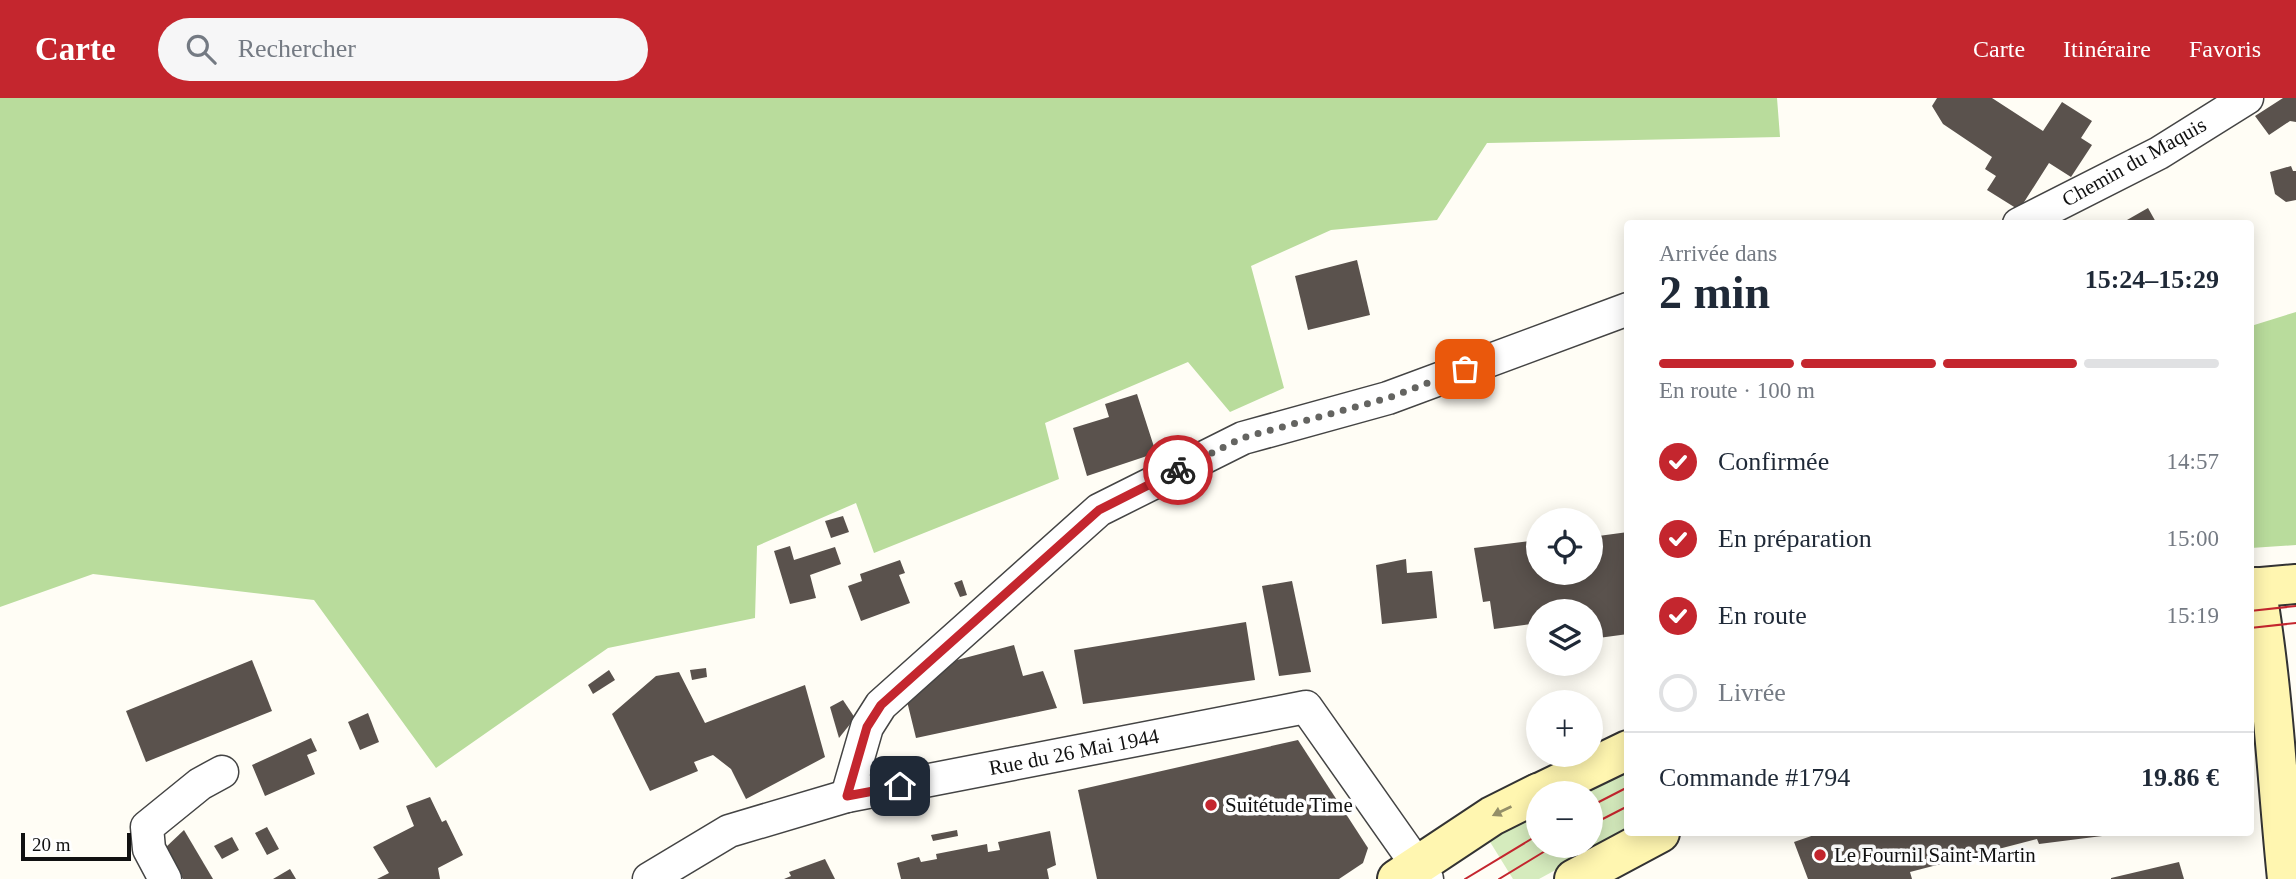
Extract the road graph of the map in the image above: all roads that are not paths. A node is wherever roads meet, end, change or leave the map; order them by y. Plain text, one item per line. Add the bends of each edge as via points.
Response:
1 (2247, 98) edge
2 (2027, 220) edge
3 (1624, 310) edge
4 (2296, 584) edge
5 (2254, 587) edge
6 (2254, 591) edge
7 (2272, 659) edge
8 (1624, 752) edge
9 (222, 772) dead end
10 (1564, 781) edge
11 (847, 796) junction
12 (1526, 799) edge
13 (1654, 836) edge
14 (1414, 874) edge
15 (164, 879) edge
16 (649, 879) edge
17 (1574, 879) edge
18 (2287, 879) edge

1 - 2 street, Chemin du Maquis via 2159,153
3 - 11 street via 1388,398 1242,438 1099,510 881,705 867,727
4 - 5 main road
6 - 7 main road
7 - 18 main road via 2270,710
8 - 10 main road
9 - 15 street via 147,827 149,849
11 - 14 street, Rue du 26 Mai 1944 via 1306,707
11 - 16 street, Rue du 26 Mai 1944 via 729,831
12 -> 14 main road via 1492,816
13 - 17 main road

